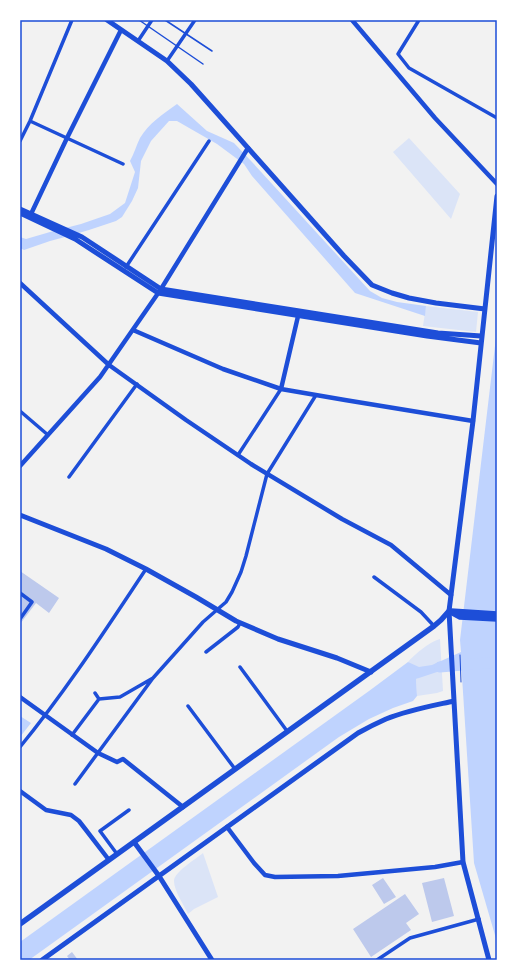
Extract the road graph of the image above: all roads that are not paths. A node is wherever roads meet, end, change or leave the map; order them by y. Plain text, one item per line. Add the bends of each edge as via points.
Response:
1 (72, 20) edge
2 (108, 20) edge
3 (139, 20) edge
4 (152, 20) edge
5 (166, 20) edge
6 (194, 20) edge
7 (352, 20) edge
8 (419, 20) edge
9 (148, 26) junction
10 (122, 30) junction
11 (186, 34) junction
12 (138, 41) junction
13 (177, 46) junction
14 (212, 51) dead end
15 (167, 61) junction
16 (203, 64) dead end
17 (497, 118) edge
18 (30, 121) junction
19 (67, 138) junction
20 (20, 141) edge
21 (209, 141) dead end
22 (248, 148) junction
23 (122, 164) dead end
24 (497, 184) edge
25 (497, 196) edge
26 (20, 209) edge
27 (20, 213) edge
28 (31, 214) junction
29 (55, 227) junction
30 (126, 267) junction
31 (20, 283) edge
32 (159, 291) junction
33 (485, 309) junction
34 (299, 314) junction
35 (133, 330) junction
36 (482, 336) junction
37 (481, 343) junction
38 (109, 365) junction
39 (137, 384) junction
40 (281, 388) junction
41 (316, 395) junction
42 (20, 411) edge
43 (473, 421) junction
44 (48, 435) junction
45 (238, 455) junction
46 (20, 466) edge
47 (267, 474) junction
48 (69, 477) dead end
49 (20, 516) edge
50 (146, 569) junction
51 (374, 577) dead end
52 (20, 593) edge
53 (450, 595) junction
54 (217, 610) junction
55 (449, 610) junction
56 (497, 614) edge
57 (20, 619) edge
58 (497, 620) edge
59 (240, 623) junction
60 (434, 626) junction
61 (206, 652) dead end
62 (240, 667) dead end
63 (371, 672) junction
64 (153, 678) junction
65 (95, 693) dead end
66 (20, 697) edge
67 (99, 699) junction
68 (454, 702) junction
69 (188, 706) dead end
70 (45, 715) junction
71 (287, 731) junction
72 (72, 734) junction
73 (20, 747) edge
74 (98, 753) junction
75 (235, 769) junction
76 (74, 784) dead end
77 (20, 791) edge
78 (182, 807) junction
79 (130, 810) dead end
80 (227, 827) junction
81 (134, 842) junction
82 (117, 854) junction
83 (109, 860) junction
84 (463, 862) junction
85 (157, 874) junction
86 (479, 919) junction
87 (20, 924) edge
88 (42, 960) edge
89 (212, 960) edge
90 (377, 960) edge
91 (489, 960) edge

1 - 18 street
2 - 10 main road
3 - 9 lane
4 - 9 street
5 - 11 lane
6 - 11 street
7 - 24 street via 435,118
8 - 17 street via 398,54 409,68
9 - 12 street
9 - 13 lane
10 - 12 main road
10 - 19 street
11 - 13 street
11 - 14 lane
12 - 15 main road
13 - 15 street
13 - 16 lane
15 - 22 main road
18 - 19 street
18 - 20 street
19 - 23 street
19 - 28 street
21 - 30 street
22 - 32 street
22 - 33 main road via 372,285 409,298
25 - 33 main road
26 - 28 main road
27 - 29 main road
28 - 29 main road
29 - 30 main road via 82,237
29 - 32 main road
30 - 32 main road
31 - 38 street
32 - 34 main road
32 - 35 street
33 - 36 main road
34 - 36 main road via 438,333
34 - 37 main road
34 - 40 street
35 - 38 street
35 - 40 street via 223,369
36 - 37 main road
37 - 43 main road
38 - 39 street
38 - 44 street
39 - 45 street
39 - 48 street
40 - 41 street
40 - 45 street
41 - 43 street
41 - 47 street
42 - 44 street
43 - 53 main road
44 - 46 street
45 - 47 street
47 - 53 street via 391,545
47 - 54 street via 241,572 226,602
49 - 50 main road via 106,549
50 - 54 main road
50 - 70 street
51 - 60 street via 421,612
52 - 57 street via 32,602
53 - 55 main road
54 - 59 main road
54 - 64 street
55 - 56 main road
55 - 58 main road via 460,617
55 - 60 main road
55 - 68 main road
59 - 61 street
59 - 63 main road
60 - 63 main road
62 - 71 street
63 - 71 main road
64 - 67 street via 120,697
64 - 74 street
65 - 67 street
66 - 70 street
67 - 72 street
68 - 80 main road via 425,707 385,719 358,733
68 - 84 main road
69 - 75 street
70 - 72 street
70 - 73 street
71 - 75 main road
72 - 74 street
74 - 76 street
74 - 78 street via 117,762 123,760
75 - 78 main road
77 - 83 street via 46,810 72,814
78 - 81 main road
79 - 82 street via 100,831
80 - 84 street via 254,863 266,875 275,877 338,876
80 - 85 main road
81 - 82 main road
81 - 85 main road
82 - 83 main road
83 - 87 main road
84 - 86 main road
85 - 88 main road
85 - 89 main road
86 - 90 street via 410,938
86 - 91 main road

